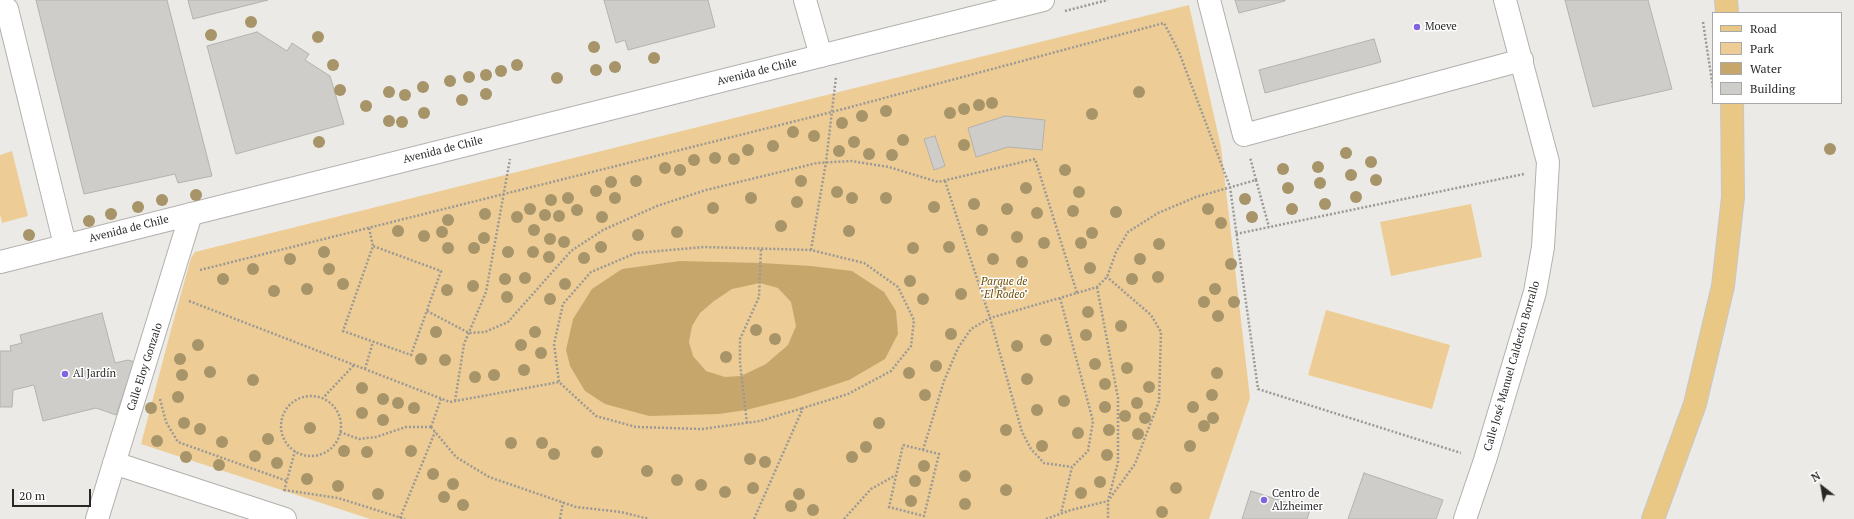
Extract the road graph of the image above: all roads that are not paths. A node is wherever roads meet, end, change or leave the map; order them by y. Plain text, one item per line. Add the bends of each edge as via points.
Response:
1 (804, 0) edge
2 (1043, 0) edge
3 (1209, 0) edge
4 (1506, 0) edge
5 (1726, 0) edge
6 (7, 10) dead end
7 (1727, 12) edge
8 (830, 54) junction
9 (1522, 60) junction
10 (1732, 104) edge
11 (191, 214) junction
12 (65, 245) junction
13 (0, 262) edge
14 (114, 462) junction
15 (281, 518) edge
16 (97, 519) edge
17 (1465, 519) edge
18 (1653, 519) edge

1 - 8 street
2 - 8 street, Avenida de Chile
3 - 9 street via 1244,134
4 - 9 street, Calle José Manuel Calderón Borrallo
5 - 7 main road
6 - 12 street
8 - 11 street, Avenida de Chile
9 - 17 street, Calle José Manuel Calderón Borrallo via 1548,162 1543,248 1535,292
10 - 18 main road via 1733,197 1723,286 1695,404
11 - 12 street, Avenida de Chile
11 - 14 street, Calle Eloy Gonzalo
12 - 13 street, Avenida de Chile
14 - 15 street
14 - 16 street, Calle Eloy Gonzalo

